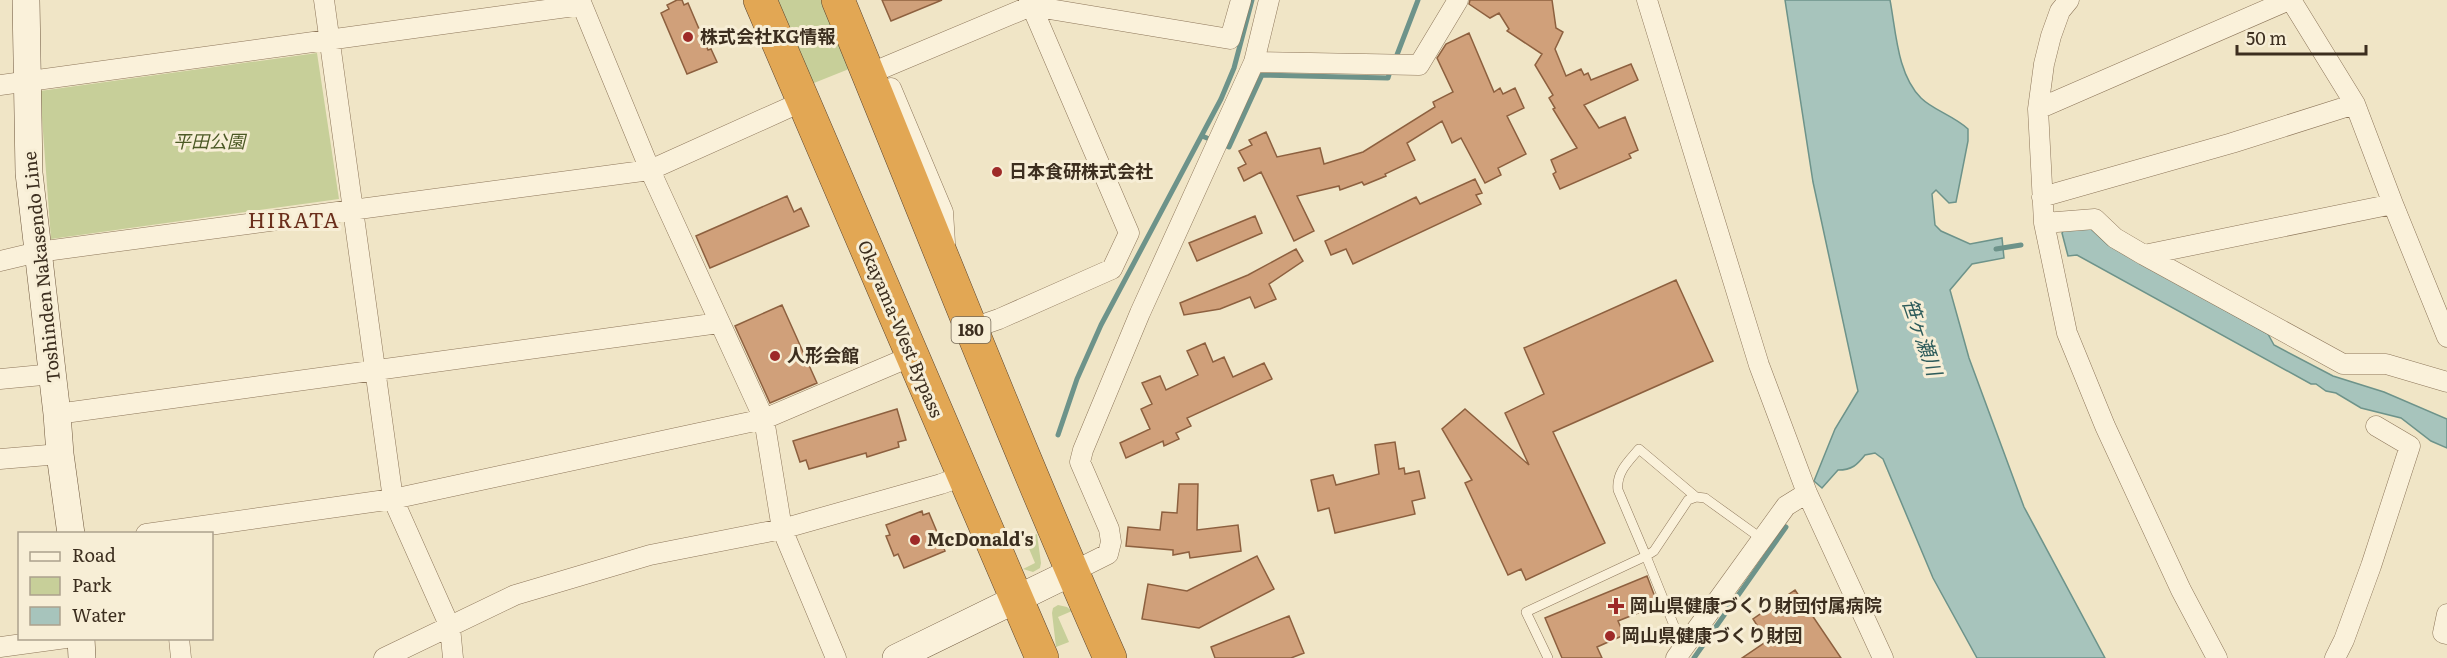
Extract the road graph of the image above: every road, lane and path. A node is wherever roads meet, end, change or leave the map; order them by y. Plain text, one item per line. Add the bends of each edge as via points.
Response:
1 (26, 0) edge
2 (324, 0) edge
3 (838, 0) edge
4 (853, 0) edge
5 (1241, 0) edge
6 (1269, 0) edge
7 (1458, 0) edge
8 (1647, 0) edge
9 (2068, 0) edge
10 (2290, 0) edge
11 (581, 2) edge
12 (756, 3) edge
13 (1030, 3) edge
14 (329, 40) junction
15 (1254, 62) junction
16 (883, 68) junction
17 (27, 82) junction
18 (0, 85) edge
19 (2355, 104) junction
20 (788, 108) junction
21 (2038, 109) junction
22 (650, 170) junction
23 (2042, 197) junction
24 (2393, 204) junction
25 (352, 209) junction
26 (2044, 223) junction
27 (38, 252) junction
28 (2144, 255) junction
29 (0, 261) edge
30 (946, 262) junction
31 (886, 299) junction
32 (719, 323) junction
33 (970, 329) junction
34 (2447, 337) edge
35 (912, 356) junction
36 (376, 370) junction
37 (53, 374) junction
38 (0, 379) edge
39 (2447, 382) edge
40 (57, 414) junction
41 (764, 420) junction
42 (2376, 426) dead end
43 (60, 454) junction
44 (0, 459) edge
45 (963, 476) junction
46 (1807, 493) junction
47 (1696, 497) junction
48 (393, 499) junction
49 (782, 529) junction
50 (70, 532) edge
51 (170, 532) edge
52 (1762, 539) junction
53 (1646, 556) junction
54 (1072, 572) junction
55 (1016, 600) junction
56 (2447, 614) edge
57 (450, 627) junction
58 (2447, 634) edge
59 (58, 640) edge
60 (81, 640) edge
61 (179, 640) edge
62 (0, 647) edge
63 (1679, 653) edge
64 (82, 658) edge
65 (181, 658) edge
66 (384, 658) edge
67 (453, 658) edge
68 (836, 658) edge
69 (896, 658) edge
70 (1042, 658) edge
71 (1110, 658) edge
72 (1548, 658) edge
73 (1883, 658) edge
74 (2217, 658) edge
75 (2335, 658) edge

1 - 17 main road, Toshinden Nakasendo Line
2 - 14 street
3 - 30 highway, 180
4 - 16 street
5 - 13 street via 1230,39
6 - 15 street
7 - 15 street via 1419,64
8 - 46 street via 1759,364
9 - 21 street via 2051,36
10 - 19 street
10 - 21 street
11 - 14 street
11 - 22 street
12 - 20 street
12 - 31 highway, Okayama-West Bypass
13 - 16 street
13 - 33 street via 1129,233 1112,269
14 - 17 street
14 - 25 street
15 - 54 street via 1140,313 1083,450 1080,462 1112,542 1108,554
16 - 30 street via 943,212
17 - 18 street
17 - 27 main road, Toshinden Nakasendo Line via 29,173
19 - 23 street
19 - 24 street
20 - 22 street
20 - 31 street via 855,253
21 - 23 street
22 - 25 street
22 - 32 street
23 - 26 street
24 - 28 street
24 - 34 street
25 - 27 street
25 - 36 street
26 - 28 street via 2095,219 2115,238
26 - 74 street via 2067,333 2105,426
27 - 29 street
27 - 37 main road, Toshinden Nakasendo Line
28 - 39 street via 2343,364 2386,364
30 - 33 highway, 180
31 - 35 highway, Okayama-West Bypass
32 - 36 street
32 - 41 street
33 - 54 highway, 180
35 - 41 street
35 - 45 highway, Okayama-West Bypass
36 - 40 street
36 - 48 street
37 - 38 street
37 - 40 main road, Toshinden Nakasendo Line
40 - 43 main road, Toshinden Nakasendo Line
41 - 48 street
41 - 49 street
42 - 75 street via 2410,446
43 - 44 street
43 - 50 main road, Toshinden Nakasendo Line
45 - 49 street
45 - 55 highway, Okayama-West Bypass
46 - 52 street via 1786,506
46 - 73 street
47 - 52 lane via 1705,498
47 - 53 lane via 1688,500 1654,551
47 - 53 lane via 1639,449 1617,481
48 - 51 street
48 - 57 street
49 - 57 street via 650,555 515,595
49 - 68 street
52 - 63 street
53 - 63 lane
53 - 72 lane via 1526,612
54 - 55 main road
54 - 71 highway, 180
55 - 69 main road
55 - 70 highway, Okayama-West Bypass
56 - 58 street via 2443,633
57 - 66 street
57 - 67 street
59 - 62 street
60 - 64 main road
61 - 65 street

